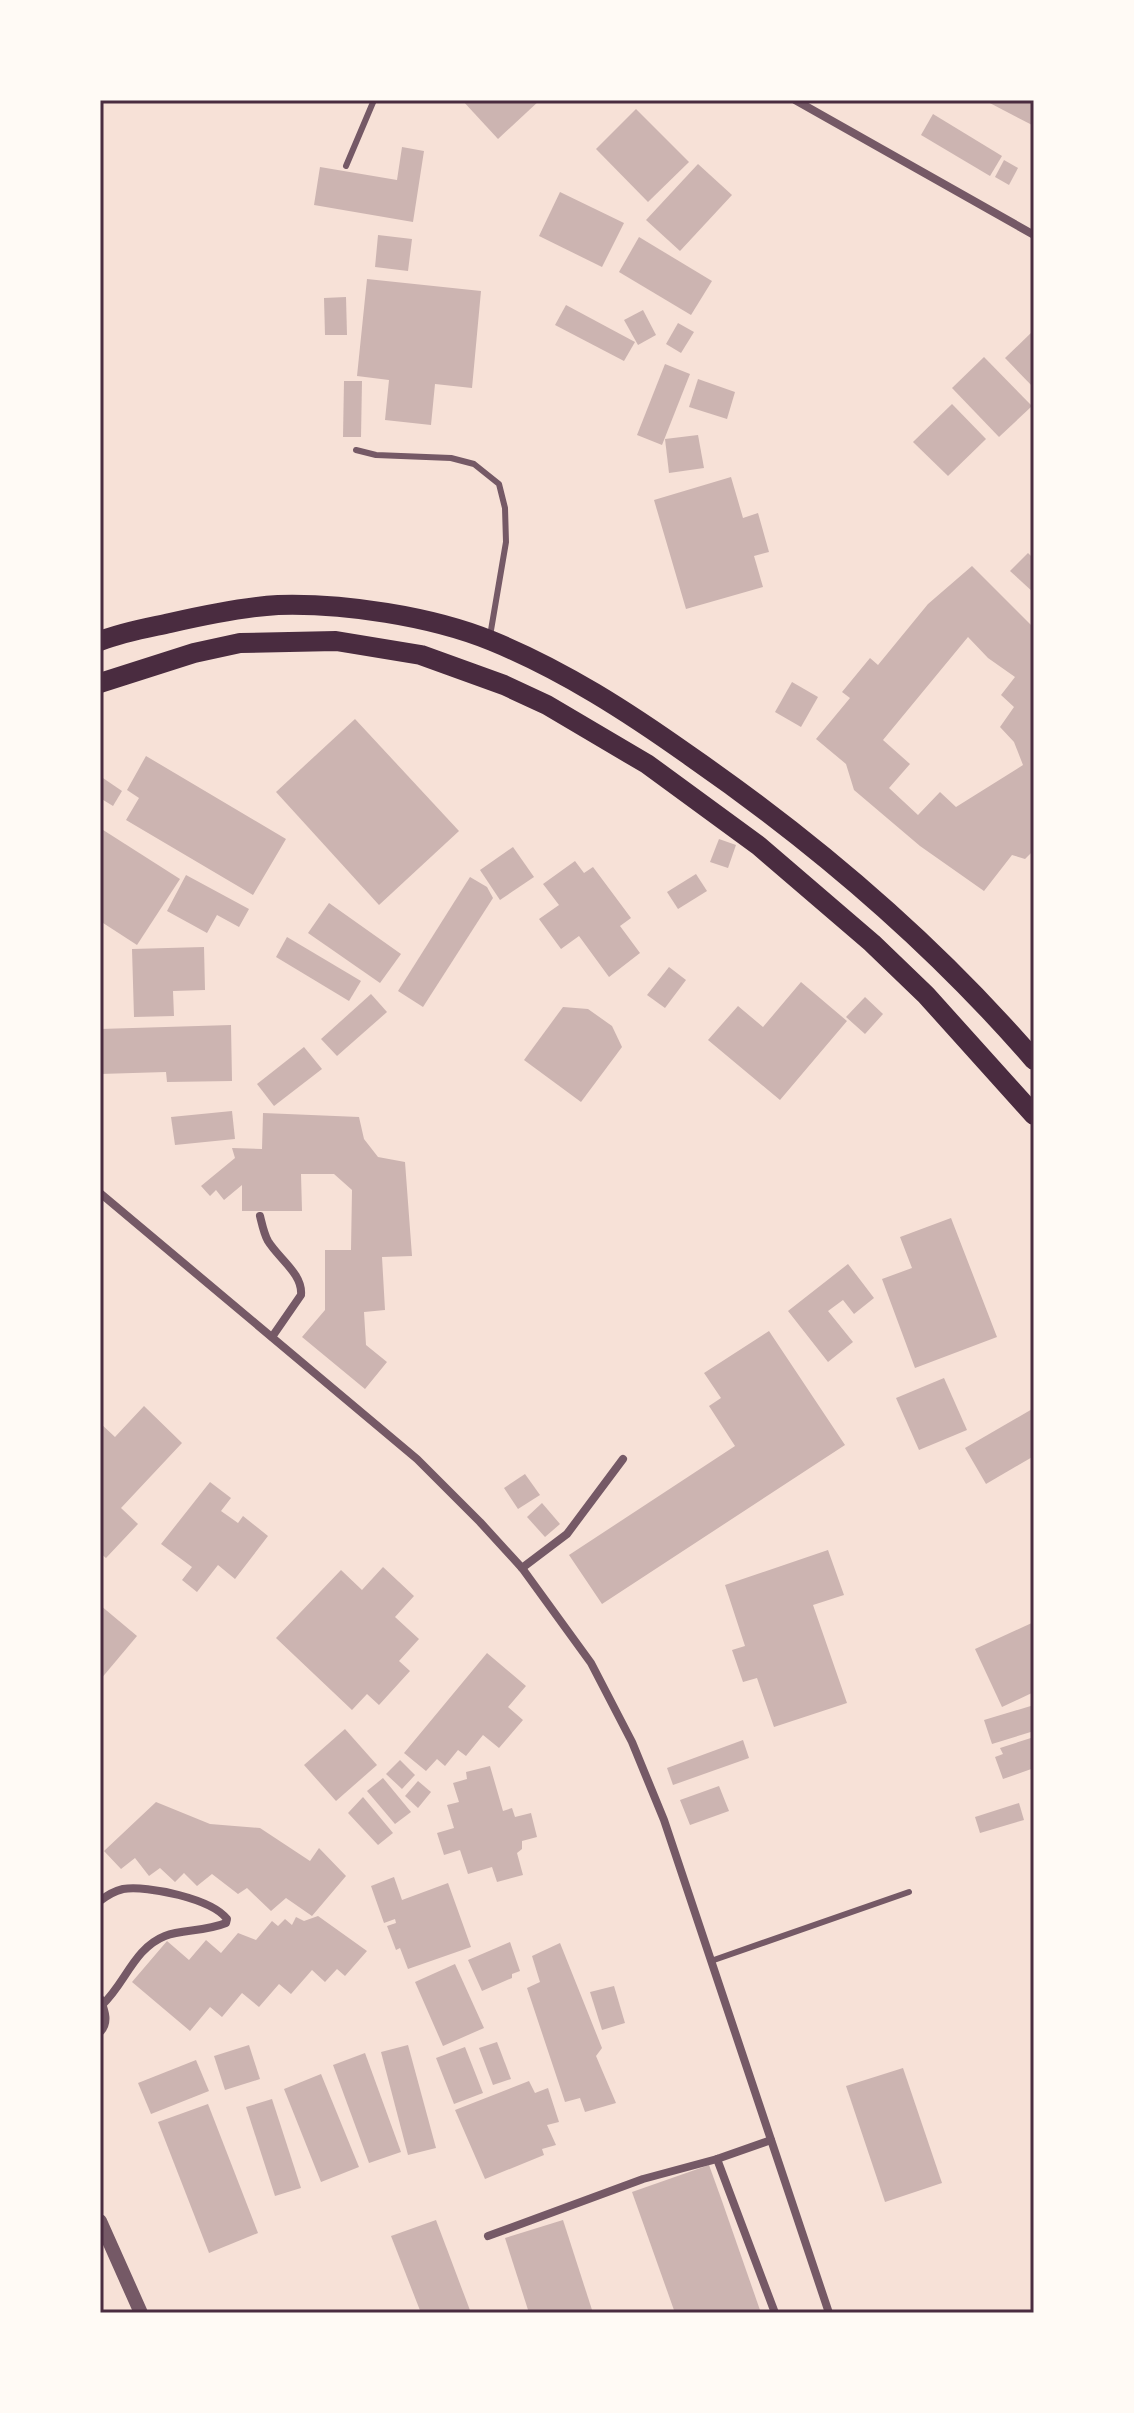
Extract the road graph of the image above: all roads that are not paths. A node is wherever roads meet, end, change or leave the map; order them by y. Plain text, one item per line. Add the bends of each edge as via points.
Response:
1 (374, 100) edge
2 (795, 100) edge
3 (346, 166) dead end
4 (1034, 235) edge
5 (356, 450) dead end
6 (489, 640) junction
7 (100, 641) edge
8 (100, 683) edge
9 (1034, 1060) edge
10 (1034, 1115) edge
11 (100, 1193) edge
12 (260, 1216) dead end
13 (272, 1337) junction
14 (623, 1459) dead end
15 (522, 1568) junction
16 (909, 1892) dead end
17 (100, 1901) edge
18 (711, 1961) junction
19 (101, 2002) edge
20 (100, 2032) edge
21 (771, 2140) junction
22 (717, 2159) junction
23 (100, 2221) edge
24 (488, 2236) dead end
25 (141, 2313) edge
26 (775, 2313) edge
27 (829, 2313) edge

1 - 3 lane
2 - 4 street
5 - 6 lane via 451,458 474,464 499,484 506,542
6 - 7 main road via 376,611 277,605 192,618
6 - 9 main road via 585,687 759,805 893,913
8 - 10 main road via 240,643 336,641 421,655 504,685 647,764 759,846 926,995
11 - 13 street
12 - 13 street via 267,1238 302,1290
13 - 15 street via 417,1459
14 - 15 street via 567,1534
15 - 18 street via 591,1663 632,1742
16 - 18 lane
17 - 19 street via 123,1889 162,1890 227,1919 209,1930 166,1935 153,1943 136,1958 118,1990
18 - 21 street
19 - 20 street via 106,2017
21 - 22 street
21 - 27 street
22 - 24 street via 643,2179
22 - 26 street
23 - 25 street

